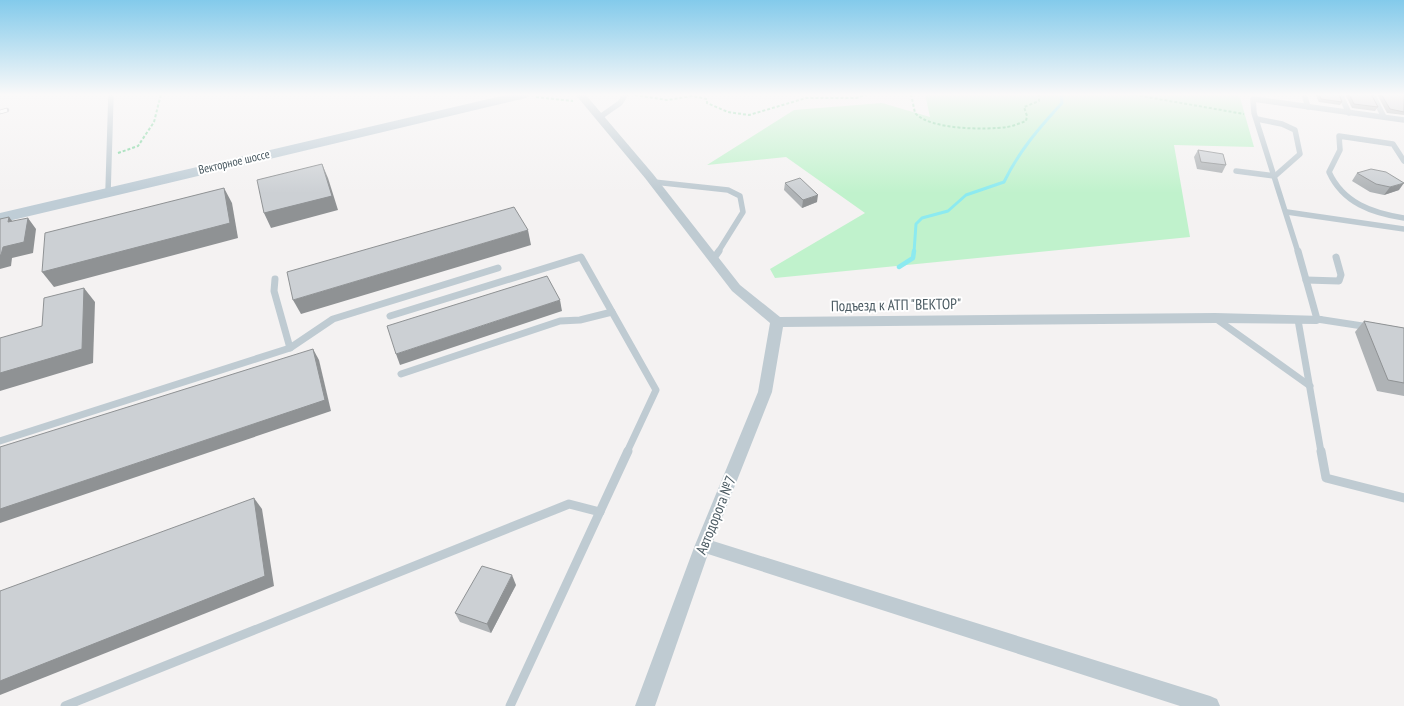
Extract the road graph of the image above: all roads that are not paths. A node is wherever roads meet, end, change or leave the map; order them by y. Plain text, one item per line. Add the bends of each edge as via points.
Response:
1 (110, 127) edge
2 (385, 127) edge
3 (608, 127) edge
4 (1260, 127) edge
5 (1288, 127) edge
6 (1404, 161) edge
7 (1236, 171) dead end
8 (1275, 176) junction
9 (654, 182) junction
10 (108, 192) junction
11 (1287, 212) junction
12 (0, 218) edge
13 (1404, 218) edge
14 (1404, 230) edge
15 (1336, 257) dead end
16 (714, 258) junction
17 (498, 268) dead end
18 (275, 279) dead end
19 (1306, 280) junction
20 (612, 312) junction
21 (390, 316) dead end
22 (1215, 318) junction
23 (1316, 319) junction
24 (1298, 320) junction
25 (777, 322) junction
26 (1379, 328) edge
27 (290, 348) junction
28 (401, 374) dead end
29 (1310, 386) junction
30 (0, 441) edge
31 (1404, 498) edge
32 (600, 512) junction
33 (704, 545) junction
34 (65, 706) edge
35 (510, 706) edge
36 (645, 706) edge
37 (1210, 706) edge

1 - 10 lane
2 - 10 main road, Векторное шоссе
3 - 9 street
4 - 8 lane
5 - 8 lane via 1295,130 1300,154
6 - 13 lane via 1393,144 1339,136 1340,150 1328,172 1333,185 1349,200 1367,210
7 - 8 lane
8 - 11 lane
9 - 16 street
9 - 16 lane via 728,190 740,196 743,212
10 - 12 main road, Векторное шоссе
11 - 14 lane
11 - 19 lane
15 - 19 lane via 1341,275 1339,281
16 - 25 street via 736,288
17 - 27 lane via 333,319
18 - 27 lane via 274,291
19 - 23 lane
20 - 21 lane via 581,257
20 - 28 lane via 560,321
20 - 32 lane via 656,390
22 - 24 street, Подъезд к АТП "ВЕКТОР"
22 - 25 street, Подъезд к АТП "ВЕКТОР"
22 - 29 lane
23 - 24 street, Подъезд к АТП "ВЕКТОР"
23 - 26 lane
24 - 29 lane
25 - 33 street, Автодорога №7 via 765,392
27 - 30 lane
29 - 31 lane via 1326,478
32 - 34 lane via 569,504
32 - 35 lane
33 - 36 street, Автодорога №7
33 - 37 street

